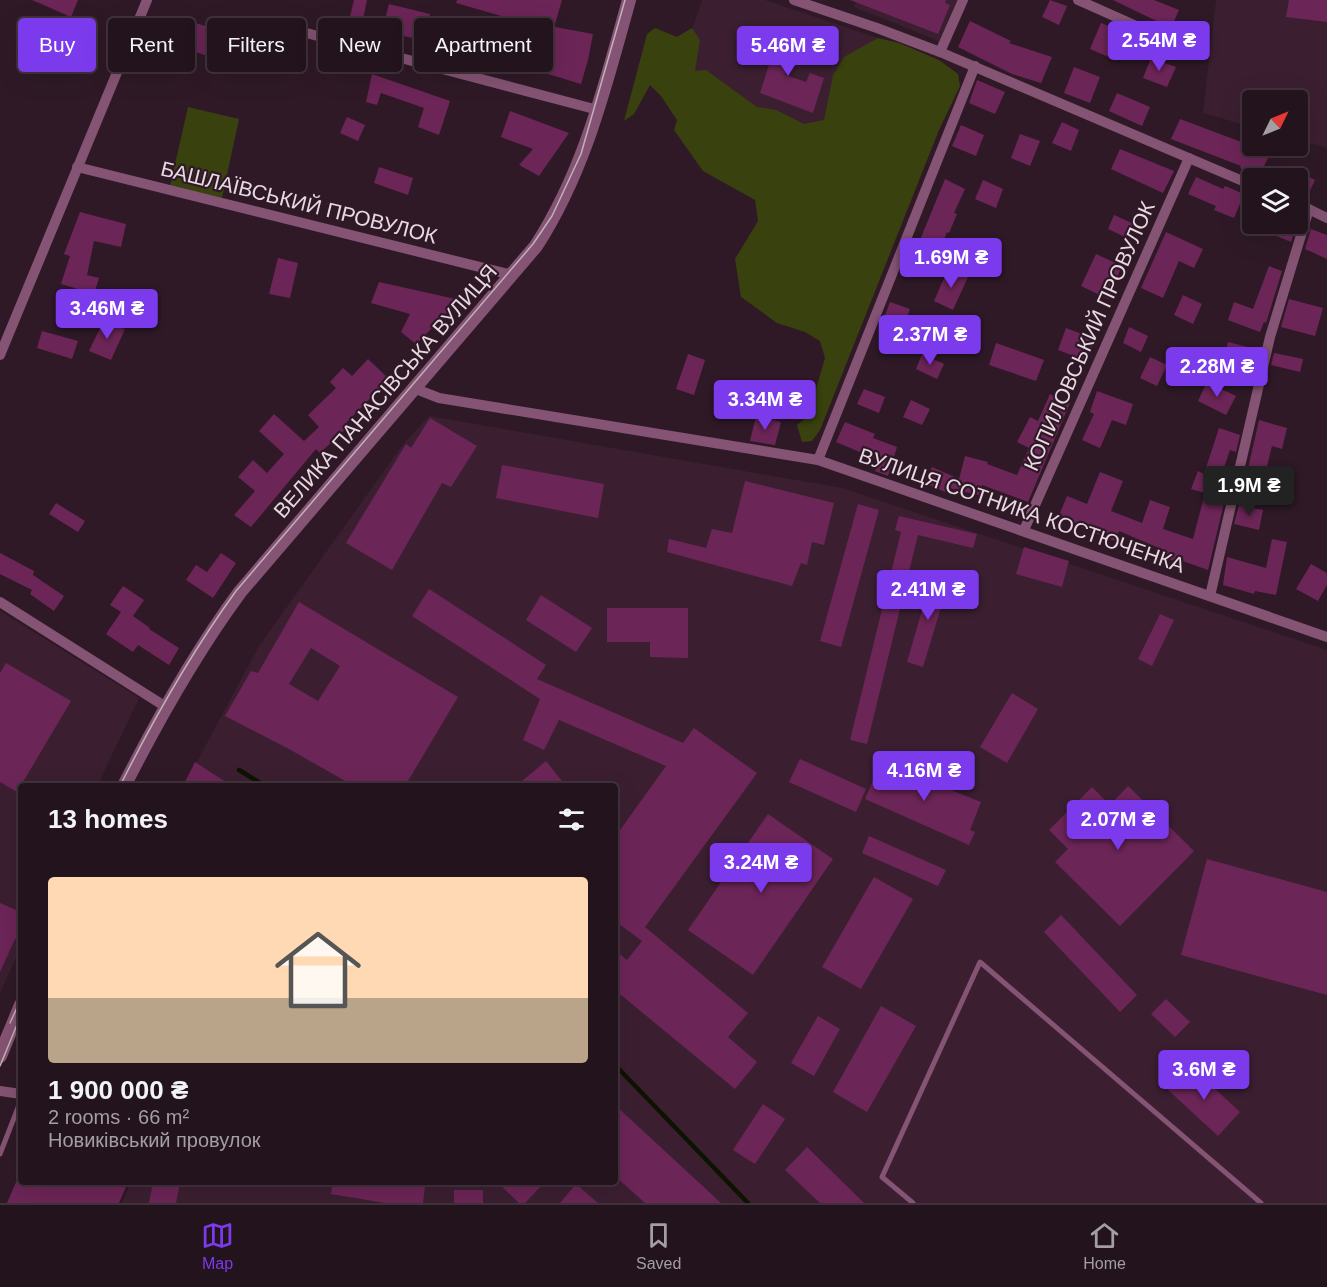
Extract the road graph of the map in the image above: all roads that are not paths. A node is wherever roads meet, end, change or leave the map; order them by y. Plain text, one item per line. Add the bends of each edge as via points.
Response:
1 (147, 0) edge
2 (629, 0) edge
3 (795, 0) edge
4 (963, 0) edge
5 (1078, 0) edge
6 (306, 33) edge
7 (1190, 50) dead end
8 (940, 52) junction
9 (975, 66) junction
10 (598, 110) junction
11 (1189, 158) junction
12 (77, 167) junction
13 (1242, 181) edge
14 (1310, 209) joint
15 (1327, 218) edge
16 (512, 275) junction
17 (0, 355) edge
18 (416, 389) junction
19 (818, 460) junction
20 (1024, 530) junction
21 (1210, 596) junction
22 (0, 602) edge
23 (1327, 637) edge
24 (166, 707) junction
25 (126, 783) edge
26 (18, 1012) edge
27 (0, 1056) edge
28 (0, 1091) edge
29 (18, 1094) edge
30 (18, 1108) edge
31 (0, 1154) edge
32 (913, 1203) edge
33 (1261, 1203) edge

1 - 12 street
2 - 10 street, ВЕЛИКА ПАНАСІВСЬКА ВУЛИЦЯ
3 - 8 street
4 - 8 street
5 - 7 street
6 - 10 street
8 - 9 street
9 - 11 street
9 - 19 street
10 - 16 street, ВЕЛИКА ПАНАСІВСЬКА ВУЛИЦЯ via 585,151 555,217
11 - 13 street
11 - 20 street, КОПИЛОВСЬКИЙ ПРОВУЛОК
12 - 16 street, БАШЛАЇВСЬКИЙ ПРОВУЛОК
12 - 17 street
14 - 15 street
14 - 21 street via 1270,337
16 - 18 street, ВЕЛИКА ПАНАСІВСЬКА ВУЛИЦЯ
18 - 19 street, ВУЛИЦЯ СОТНИКА КОСТЮЧЕНКА via 439,398
18 - 24 street, ВЕЛИКА ПАНАСІВСЬКА ВУЛИЦЯ via 240,592
19 - 20 street, ВУЛИЦЯ СОТНИКА КОСТЮЧЕНКА
20 - 21 street, ВУЛИЦЯ СОТНИКА КОСТЮЧЕНКА
21 - 23 street, ВУЛИЦЯ СОТНИКА КОСТЮЧЕНКА
22 - 24 street
24 - 25 street, ВЕЛИКА ПАНАСІВСЬКА ВУЛИЦЯ
26 - 27 street
28 - 29 street
30 - 31 lane
32 - 33 lane via 882,1177 980,962

